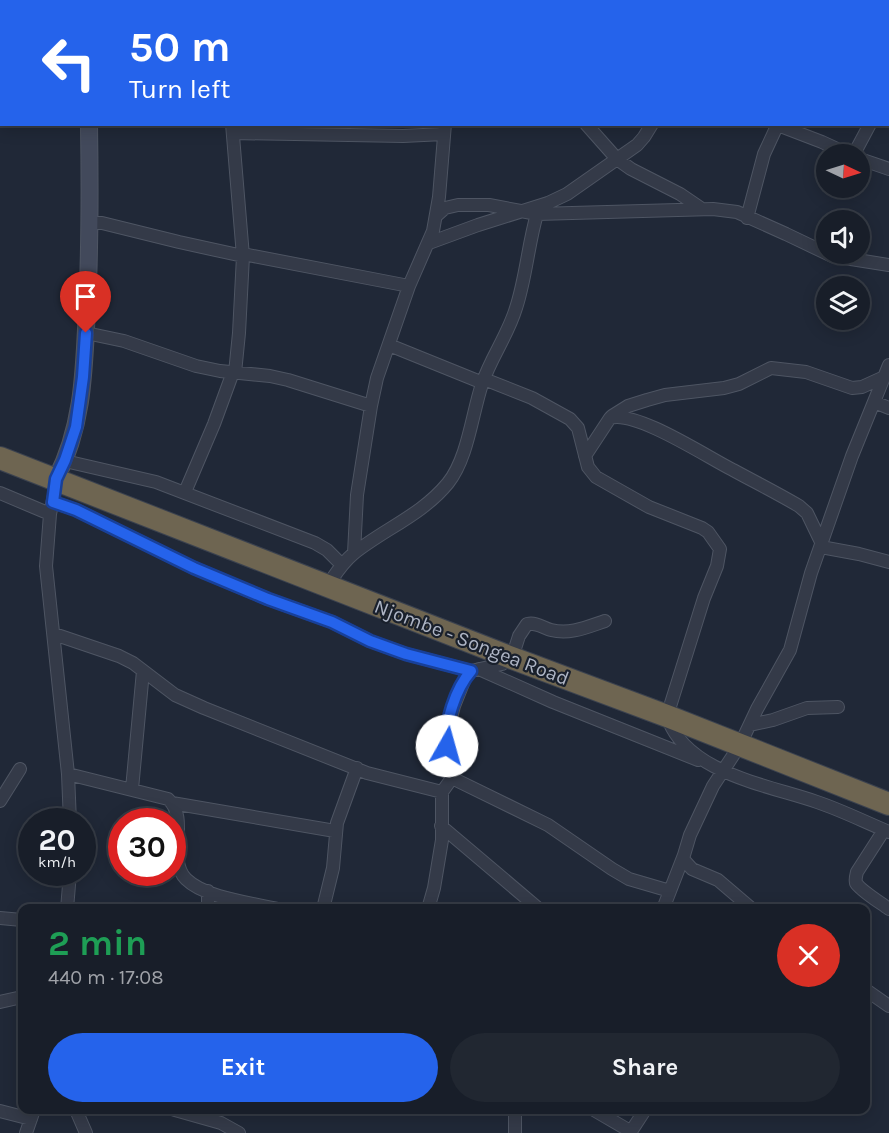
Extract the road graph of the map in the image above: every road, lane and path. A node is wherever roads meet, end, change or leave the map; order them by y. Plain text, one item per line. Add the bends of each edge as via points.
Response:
1 (89, 126) edge
2 (588, 126) edge
3 (651, 126) edge
4 (776, 126) edge
5 (779, 126) edge
6 (869, 126) edge
7 (232, 129) edge
8 (445, 129) edge
9 (826, 144) edge
10 (859, 144) edge
11 (617, 159) junction
12 (870, 162) edge
13 (889, 169) edge
14 (702, 209) junction
15 (531, 213) junction
16 (436, 216) junction
17 (747, 218) junction
18 (91, 223) junction
19 (429, 243) junction
20 (243, 255) junction
21 (889, 265) edge
22 (409, 286) junction
23 (86, 333) junction
24 (389, 345) junction
25 (889, 365) edge
26 (234, 373) junction
27 (884, 377) junction
28 (484, 381) junction
29 (874, 402) junction
30 (370, 406) junction
31 (889, 408) edge
32 (610, 418) junction
33 (585, 456) junction
34 (0, 458) edge
35 (61, 470) junction
36 (185, 492) junction
37 (0, 493) edge
38 (51, 508) junction
39 (822, 546) junction
40 (354, 554) junction
41 (889, 562) edge
42 (342, 565) junction
43 (327, 586) junction
44 (605, 621) dead end
45 (54, 634) junction
46 (512, 658) junction
47 (474, 669) junction
48 (143, 671) junction
49 (838, 707) dead end
50 (667, 716) junction
51 (693, 727) junction
52 (745, 735) junction
53 (707, 762) junction
54 (357, 768) junction
55 (20, 769) dead end
56 (723, 771) junction
57 (68, 774) junction
58 (452, 778) junction
59 (132, 789) junction
60 (442, 792) junction
61 (0, 801) edge
62 (172, 803) junction
63 (889, 804) edge
64 (69, 808) edge
65 (441, 826) junction
66 (335, 831) junction
67 (887, 831) edge
68 (683, 859) junction
69 (69, 886) edge
70 (208, 891) junction
71 (670, 891) junction
72 (67, 904) edge
73 (208, 904) edge
74 (259, 904) edge
75 (324, 904) edge
76 (429, 904) edge
77 (532, 904) edge
78 (665, 904) edge
79 (746, 904) edge
80 (889, 909) edge
81 (0, 918) edge
82 (18, 920) edge
83 (870, 993) edge
84 (18, 998) edge
85 (0, 1002) edge
86 (889, 1006) edge
87 (0, 1111) edge
88 (18, 1113) edge
89 (32, 1114) edge
90 (78, 1114) edge
91 (189, 1114) edge
92 (515, 1114) edge
93 (601, 1114) edge
94 (642, 1114) edge
95 (630, 1132) edge
96 (26, 1133) edge
97 (86, 1133) edge
98 (239, 1133) edge
99 (516, 1133) edge

1 - 18 street
2 - 11 street
3 - 11 street via 637,145
4 - 17 street
5 - 9 street
6 - 10 street
7 - 8 street via 403,135
7 - 20 street
8 - 16 street
11 - 14 street
11 - 15 street via 567,194
12 - 13 street
14 - 15 street
14 - 17 street via 736,212
15 - 16 street via 489,205 458,205 445,208
15 - 19 street via 478,225
15 - 28 street via 526,269 516,308
16 - 19 street
17 - 21 street via 831,256
18 - 20 street
18 - 23 street
19 - 22 street
20 - 22 street
20 - 26 street
22 - 24 street
23 - 26 street via 137,345 196,366
23 - 35 street via 76,427
24 - 28 street
24 - 30 street
25 - 27 street
26 - 30 street via 270,376
26 - 36 street
27 - 29 street
27 - 32 street via 852,387 806,372 771,368 739,384 647,400
28 - 33 street via 523,394 562,414 578,428
28 - 40 street via 450,480 421,510
29 - 31 street
29 - 39 street
30 - 40 street via 357,495
32 - 33 street
32 - 39 street via 623,416 674,438 791,501 807,513
33 - 50 street via 596,477 649,507 702,528 720,549
34 - 35 highway, Njombe - Songea Road
35 - 36 street via 156,482
35 - 38 street
35 - 43 highway, Njombe - Songea Road
36 - 42 street via 315,543
37 - 38 street
38 - 45 street via 46,566
38 - 47 street via 76,510 194,568 370,641 406,654
39 - 41 street
39 - 52 street via 806,587 790,650
40 - 42 street
42 - 43 street
43 - 46 highway, Njombe - Songea Road
44 - 46 street via 570,632 527,624
45 - 48 street via 119,656
45 - 57 street
46 - 47 street
46 - 50 highway, Njombe - Songea Road
47 - 53 street
47 - 58 street via 466,676 446,737 454,767
48 - 54 street via 175,695
48 - 59 street
49 - 52 street via 807,708
50 - 51 highway, Njombe - Songea Road
50 - 53 street via 678,737
51 - 52 highway, Njombe - Songea Road
51 - 53 street
52 - 56 street
52 - 63 highway, Njombe - Songea Road
53 - 56 street
54 - 60 street
54 - 66 street
55 - 61 street
56 - 67 street via 807,798
56 - 68 street via 690,835
57 - 59 street
57 - 64 street
58 - 60 street
58 - 71 street via 548,825 628,879
59 - 62 street
60 - 65 street
62 - 66 street
62 - 70 street via 178,821 181,872
65 - 76 street via 439,865
65 - 77 street
66 - 75 street via 333,868
67 - 80 street via 855,878
68 - 71 street
68 - 79 street via 692,868 718,880
69 - 72 street
70 - 73 street
70 - 74 street
71 - 78 street
81 - 82 street
83 - 86 street
84 - 85 street
87 - 88 street
89 - 96 street
90 - 97 street
91 - 98 street
92 - 99 street
93 - 95 street
94 - 95 street

